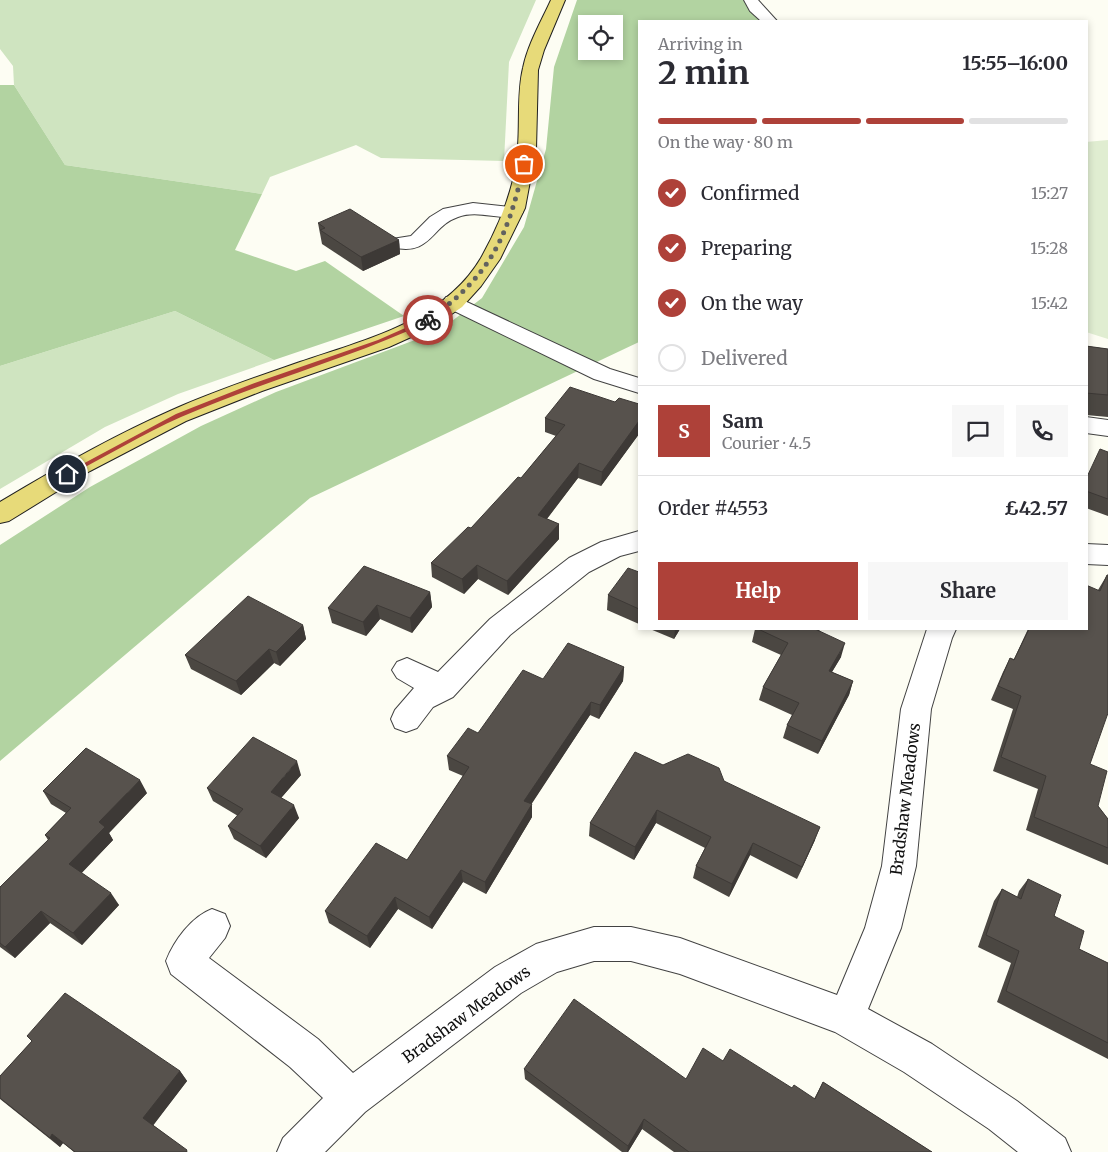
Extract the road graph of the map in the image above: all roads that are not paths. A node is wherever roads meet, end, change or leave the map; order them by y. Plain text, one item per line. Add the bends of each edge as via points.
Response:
1 (558, 0) edge
2 (750, 0) edge
3 (769, 20) edge
4 (513, 212) junction
5 (399, 243) dead end
6 (454, 302) junction
7 (638, 386) edge
8 (1088, 426) edge
9 (1108, 428) edge
10 (0, 514) edge
11 (638, 541) edge
12 (1088, 554) edge
13 (1108, 556) edge
14 (936, 631) edge
15 (407, 670) dead end
16 (442, 688) junction
17 (406, 720) dead end
18 (212, 926) dead end
19 (846, 1017) junction
20 (351, 1098) junction
21 (297, 1152) edge
22 (1051, 1152) edge

1 - 4 main road via 530,70 527,149
2 - 3 street
4 - 5 street via 462,209 448,213 425,237 414,243
4 - 6 main road via 490,259
6 - 7 street via 602,374
6 - 10 main road via 423,324 381,342 178,416 81,465
8 - 9 street
11 - 16 street via 611,549 579,566 500,627
12 - 13 street
14 - 19 street, Bradshaw Meadows via 916,709 899,866 883,928
15 - 16 street
16 - 17 street via 422,698
18 - 20 street via 184,961 304,1053
19 - 20 street, Bradshaw Meadows via 680,956 631,944 594,944 549,956 508,980
19 - 22 street, Bradshaw Meadows via 918,1058 1003,1115
20 - 21 street, Bradshaw Meadows

